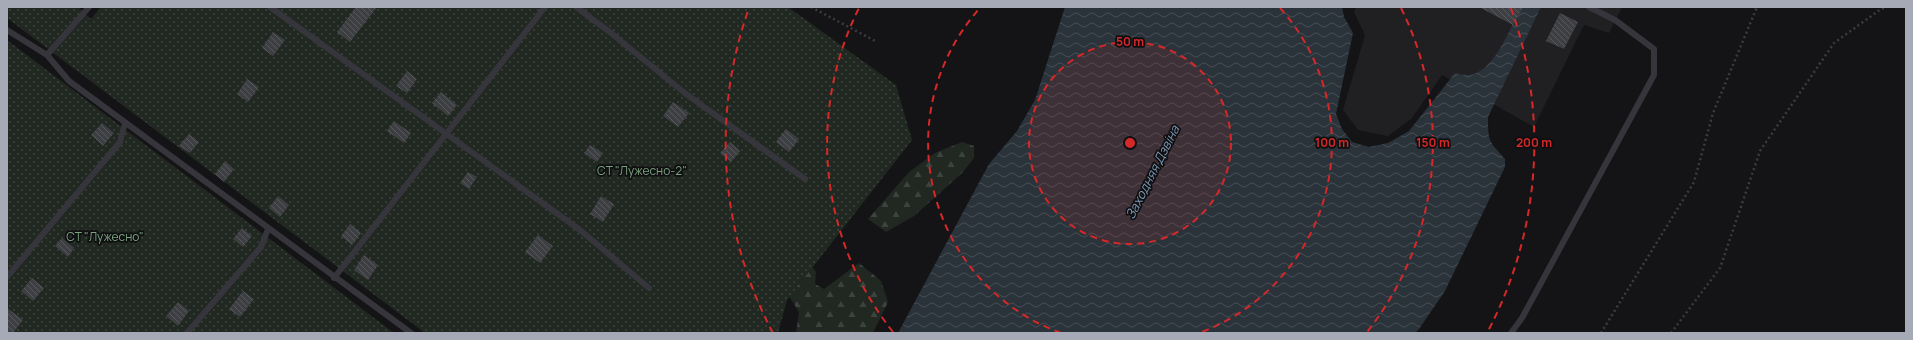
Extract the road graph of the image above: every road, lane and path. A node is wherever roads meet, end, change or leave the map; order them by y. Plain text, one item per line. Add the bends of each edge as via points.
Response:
1 (89, 7) edge
2 (270, 7) edge
3 (545, 7) edge
4 (576, 7) edge
5 (811, 7) edge
6 (1589, 7) edge
7 (1757, 7) edge
8 (1887, 7) edge
9 (7, 30) edge
10 (877, 42) dead end
11 (47, 55) junction
12 (125, 123) junction
13 (447, 134) junction
14 (804, 179) dead end
15 (268, 229) junction
16 (7, 277) edge
17 (334, 278) junction
18 (649, 288) dead end
19 (408, 332) edge
20 (188, 333) edge
21 (1511, 333) edge
22 (1601, 333) edge
23 (1671, 333) edge

1 - 11 lane
2 - 13 lane
3 - 13 lane
4 - 14 lane via 686,94
5 - 10 path
6 - 21 lane via 1615,20 1654,49 1654,75 1526,312
7 - 22 path via 1712,113 1694,182
8 - 23 path via 1834,44 1760,151 1720,268
9 - 11 lane
11 - 12 lane via 69,81
12 - 15 lane
12 - 16 lane via 120,142
13 - 17 lane
13 - 18 lane via 580,230
15 - 17 lane
15 - 20 lane via 262,247
17 - 19 lane

